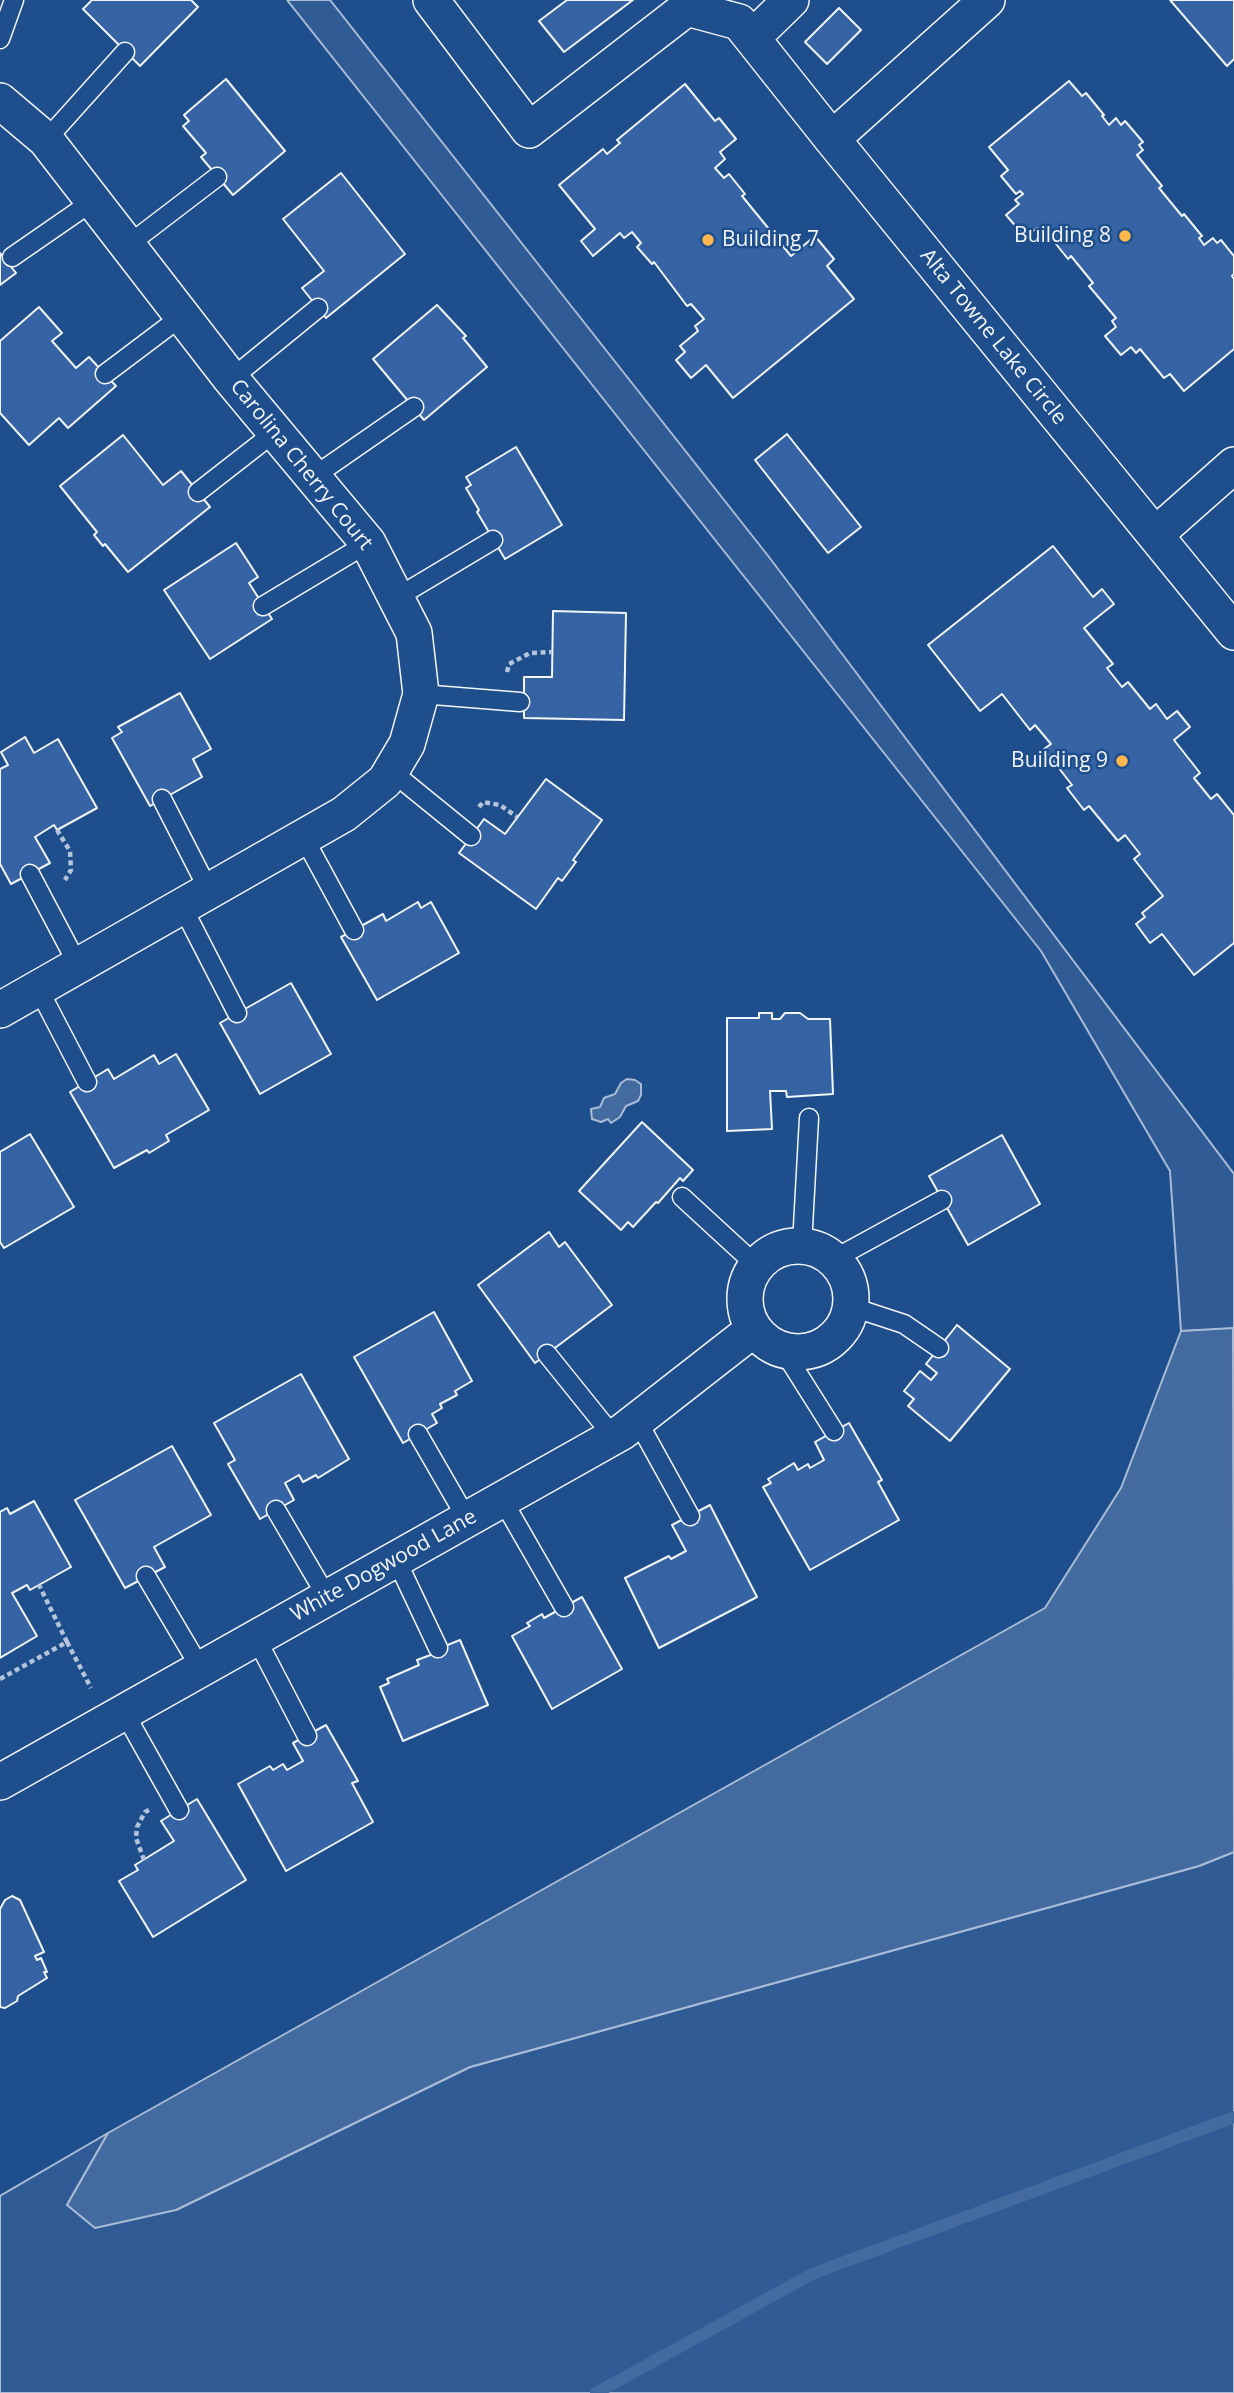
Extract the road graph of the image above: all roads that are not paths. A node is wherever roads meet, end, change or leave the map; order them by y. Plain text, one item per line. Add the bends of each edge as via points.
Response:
1 (14, 0) edge
2 (431, 0) edge
3 (791, 0) edge
4 (987, 0) edge
5 (752, 38) junction
6 (0, 39) edge
7 (125, 52) dead end
8 (0, 101) edge
9 (832, 139) junction
10 (46, 140) junction
11 (217, 177) dead end
12 (93, 201) junction
13 (128, 246) junction
14 (12, 257) dead end
15 (318, 307) dead end
16 (182, 316) junction
17 (105, 374) dead end
18 (231, 379) junction
19 (414, 407) dead end
20 (275, 432) junction
21 (1234, 465) edge
22 (313, 477) junction
23 (198, 492) dead end
24 (1155, 535) junction
25 (493, 540) dead end
26 (368, 543) junction
27 (396, 598) junction
28 (263, 606) dead end
29 (1234, 632) edge
30 (421, 694) junction
31 (512, 701) road end
32 (391, 771) junction
33 (162, 799) dead end
34 (303, 836) junction
35 (471, 836) dead end
36 (30, 874) dead end
37 (195, 898) junction
38 (354, 930) dead end
39 (78, 965) junction
40 (38, 988) junction
41 (0, 1010) edge
42 (237, 1013) dead end
43 (87, 1082) dead end
44 (808, 1118) dead end
45 (682, 1197) dead end
46 (943, 1199) dead end
47 (802, 1245) junction
48 (834, 1259) junction
49 (756, 1265) junction
50 (852, 1307) junction
51 (754, 1329) junction
52 (939, 1348) dead end
53 (783, 1350) junction
54 (547, 1354) dead end
55 (625, 1428) junction
56 (834, 1431) dead end
57 (418, 1434) dead end
58 (502, 1499) junction
59 (276, 1510) dead end
60 (690, 1516) dead end
61 (467, 1519) junction
62 (396, 1559) junction
63 (146, 1577) dead end
64 (327, 1597) junction
65 (564, 1607) dead end
66 (256, 1638) junction
67 (438, 1648) dead end
68 (201, 1669) junction
69 (116, 1717) junction
70 (307, 1736) dead end
71 (0, 1782) edge
72 (175, 1804) road end

1 - 6 lane
2 - 5 street, Alta Towne Lake Circle via 529,130 687,8 739,22
3 - 5 street
4 - 9 street
5 - 9 street, Alta Towne Lake Circle
7 - 10 lane
8 - 10 street, Carolina Cherry Court
9 - 24 street, Alta Towne Lake Circle
10 - 12 street, Carolina Cherry Court
11 - 13 lane
12 - 13 street, Carolina Cherry Court
12 - 14 lane
13 - 16 street, Carolina Cherry Court
15 - 18 lane
16 - 17 lane
16 - 18 street, Carolina Cherry Court
18 - 20 street, Carolina Cherry Court
19 - 22 lane
20 - 22 street, Carolina Cherry Court
20 - 23 lane
21 - 24 street
22 - 26 street, Carolina Cherry Court
24 - 29 street, Alta Towne Lake Circle
25 - 27 lane
26 - 27 street, Carolina Cherry Court
26 - 28 lane
27 - 30 street, Carolina Cherry Court via 414,633
30 - 31 lane
30 - 32 street, Carolina Cherry Court via 407,744
32 - 34 street, Carolina Cherry Court via 344,814
32 - 35 lane
33 - 37 lane
34 - 37 street, Carolina Cherry Court
34 - 38 lane
36 - 39 lane
37 - 39 street, Carolina Cherry Court
37 - 42 lane
39 - 40 street, Carolina Cherry Court
40 - 41 street, Carolina Cherry Court
40 - 43 lane
44 - 47 lane
45 - 49 lane
46 - 48 lane
47 - 48 street via 820,1249
47 - 49 street via 785,1246
48 - 50 street via 845,1272
49 - 51 street via 744,1297
50 - 52 lane via 904,1324
50 - 53 street via 845,1325 819,1349
51 - 53 street via 767,1343
51 - 55 street, White Dogwood Lane
53 - 56 lane
54 - 55 lane
55 - 58 street, White Dogwood Lane
55 - 60 lane
57 - 61 lane
58 - 61 street, White Dogwood Lane
58 - 65 lane
59 - 64 lane
61 - 62 street, White Dogwood Lane
62 - 64 street, White Dogwood Lane
62 - 67 lane
63 - 68 lane
64 - 66 street, White Dogwood Lane
66 - 68 street, White Dogwood Lane
66 - 70 lane
68 - 69 street, White Dogwood Lane
69 - 71 street, White Dogwood Lane
69 - 72 lane

